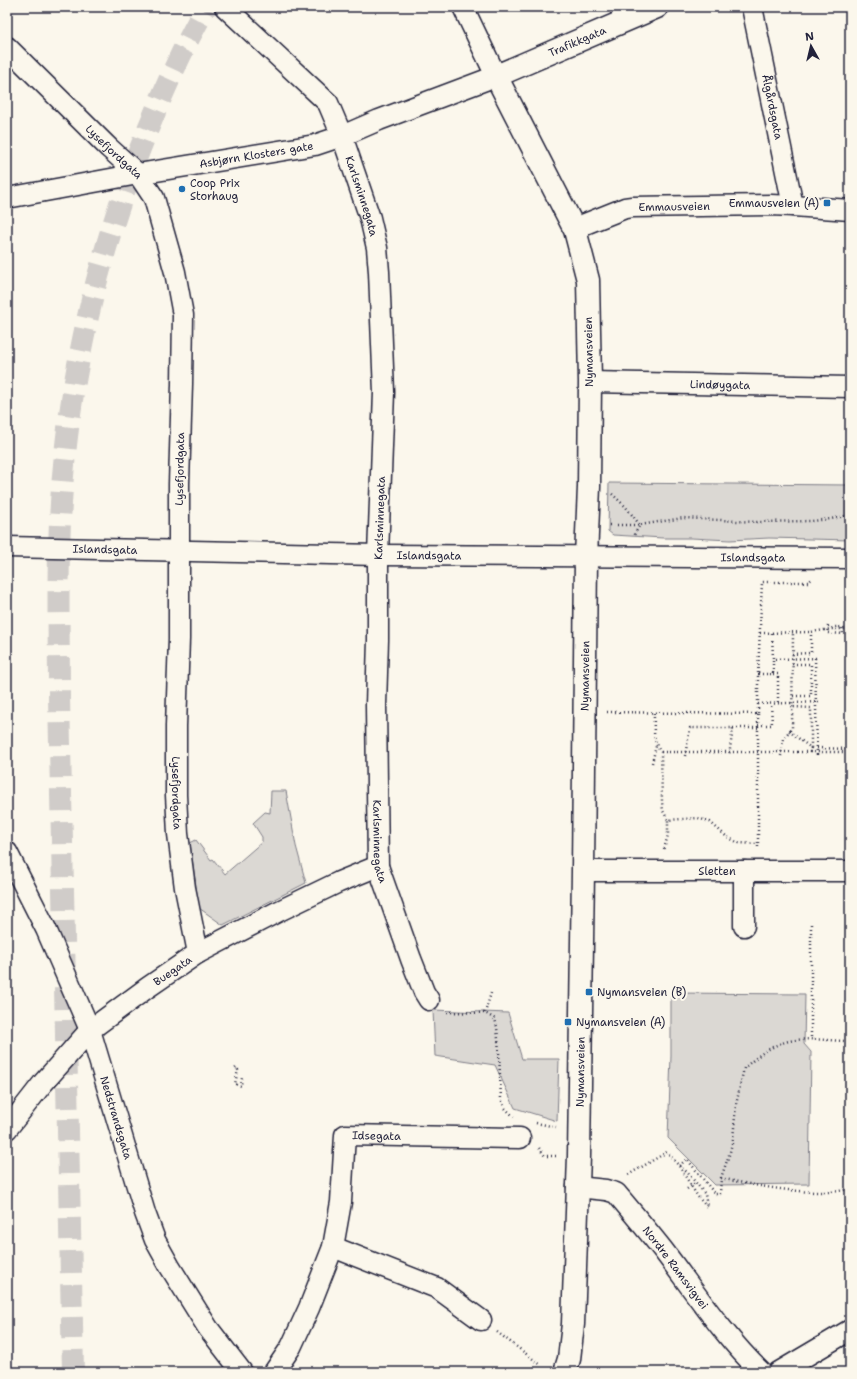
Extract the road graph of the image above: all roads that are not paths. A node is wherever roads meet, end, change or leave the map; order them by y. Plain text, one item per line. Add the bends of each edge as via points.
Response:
1 (225, 7) edge
2 (463, 7) edge
3 (657, 7) edge
4 (752, 7) edge
5 (623, 14) edge
6 (7, 47) edge
7 (496, 76) junction
8 (342, 136) junction
9 (138, 174) junction
10 (7, 198) edge
11 (793, 206) junction
12 (850, 210) edge
13 (575, 230) junction
14 (590, 382) junction
15 (850, 387) edge
16 (7, 547) edge
17 (180, 551) junction
18 (378, 556) junction
19 (586, 557) junction
20 (850, 558) edge
21 (7, 852) edge
22 (378, 866) junction
23 (584, 871) junction
24 (744, 871) junction
25 (850, 871) edge
26 (744, 926) dead end
27 (198, 953) junction
28 (430, 1000) road end
29 (90, 1030) junction
30 (7, 1129) edge
31 (519, 1129) road end
32 (578, 1187) junction
33 (333, 1247) junction
34 (481, 1320) road end
35 (850, 1330) edge
36 (242, 1372) edge
37 (274, 1372) edge
38 (565, 1372) edge
39 (761, 1372) edge
40 (779, 1372) edge

1 - 8 street, Karlsminnegata via 328,103
2 - 7 street, Nymansveien
3 - 5 street, Trafikkgata
4 - 11 street, Ålgårdsgata
5 - 7 street, Trafikkgata
6 - 9 street, Lysefjordgata
7 - 8 street, Asbjørn Klosters gate
7 - 13 street, Nymansveien
8 - 9 street, Asbjørn Klosters gate via 315,145
8 - 18 street, Karlsminnegata via 370,218 377,248 384,392
9 - 10 street, Asbjørn Klosters gate
9 - 17 street, Lysefjordgata via 154,198 175,272 183,315
11 - 12 street, Emmausveien
11 - 13 street, Emmausveien via 625,208
13 - 14 street, Nymansveien via 588,280
14 - 15 street, Lindøygata
14 - 19 street, Nymansveien
16 - 17 street, Islandsgata
17 - 18 street, Islandsgata
17 - 27 street, Lysefjordgata via 176,795 183,873
18 - 19 street, Islandsgata
18 - 22 street, Karlsminnegata
19 - 20 street, Islandsgata
19 - 23 street, Nymansveien
21 - 29 street, Nedstrandsgata via 46,929
22 - 27 street, Buegata via 339,882
22 - 28 street, Karlsminnegata via 411,959 424,992
23 - 24 street, Sletten
23 - 32 street, Nymansveien
24 - 25 street, Sletten
24 - 26 street, Sletten
27 - 29 street, Buegata
29 - 30 street, Buegata
29 - 36 street, Nedstrandsgata via 144,1213 155,1240 208,1328
31 - 33 street, Idsegata via 345,1135 342,1202
32 - 38 street, Nymansveien via 573,1324
32 - 39 street, Nordre Ramsvigvei via 616,1193 663,1250 721,1328
33 - 34 street via 437,1288
33 - 37 street, Idsegata via 294,1341
35 - 40 street

